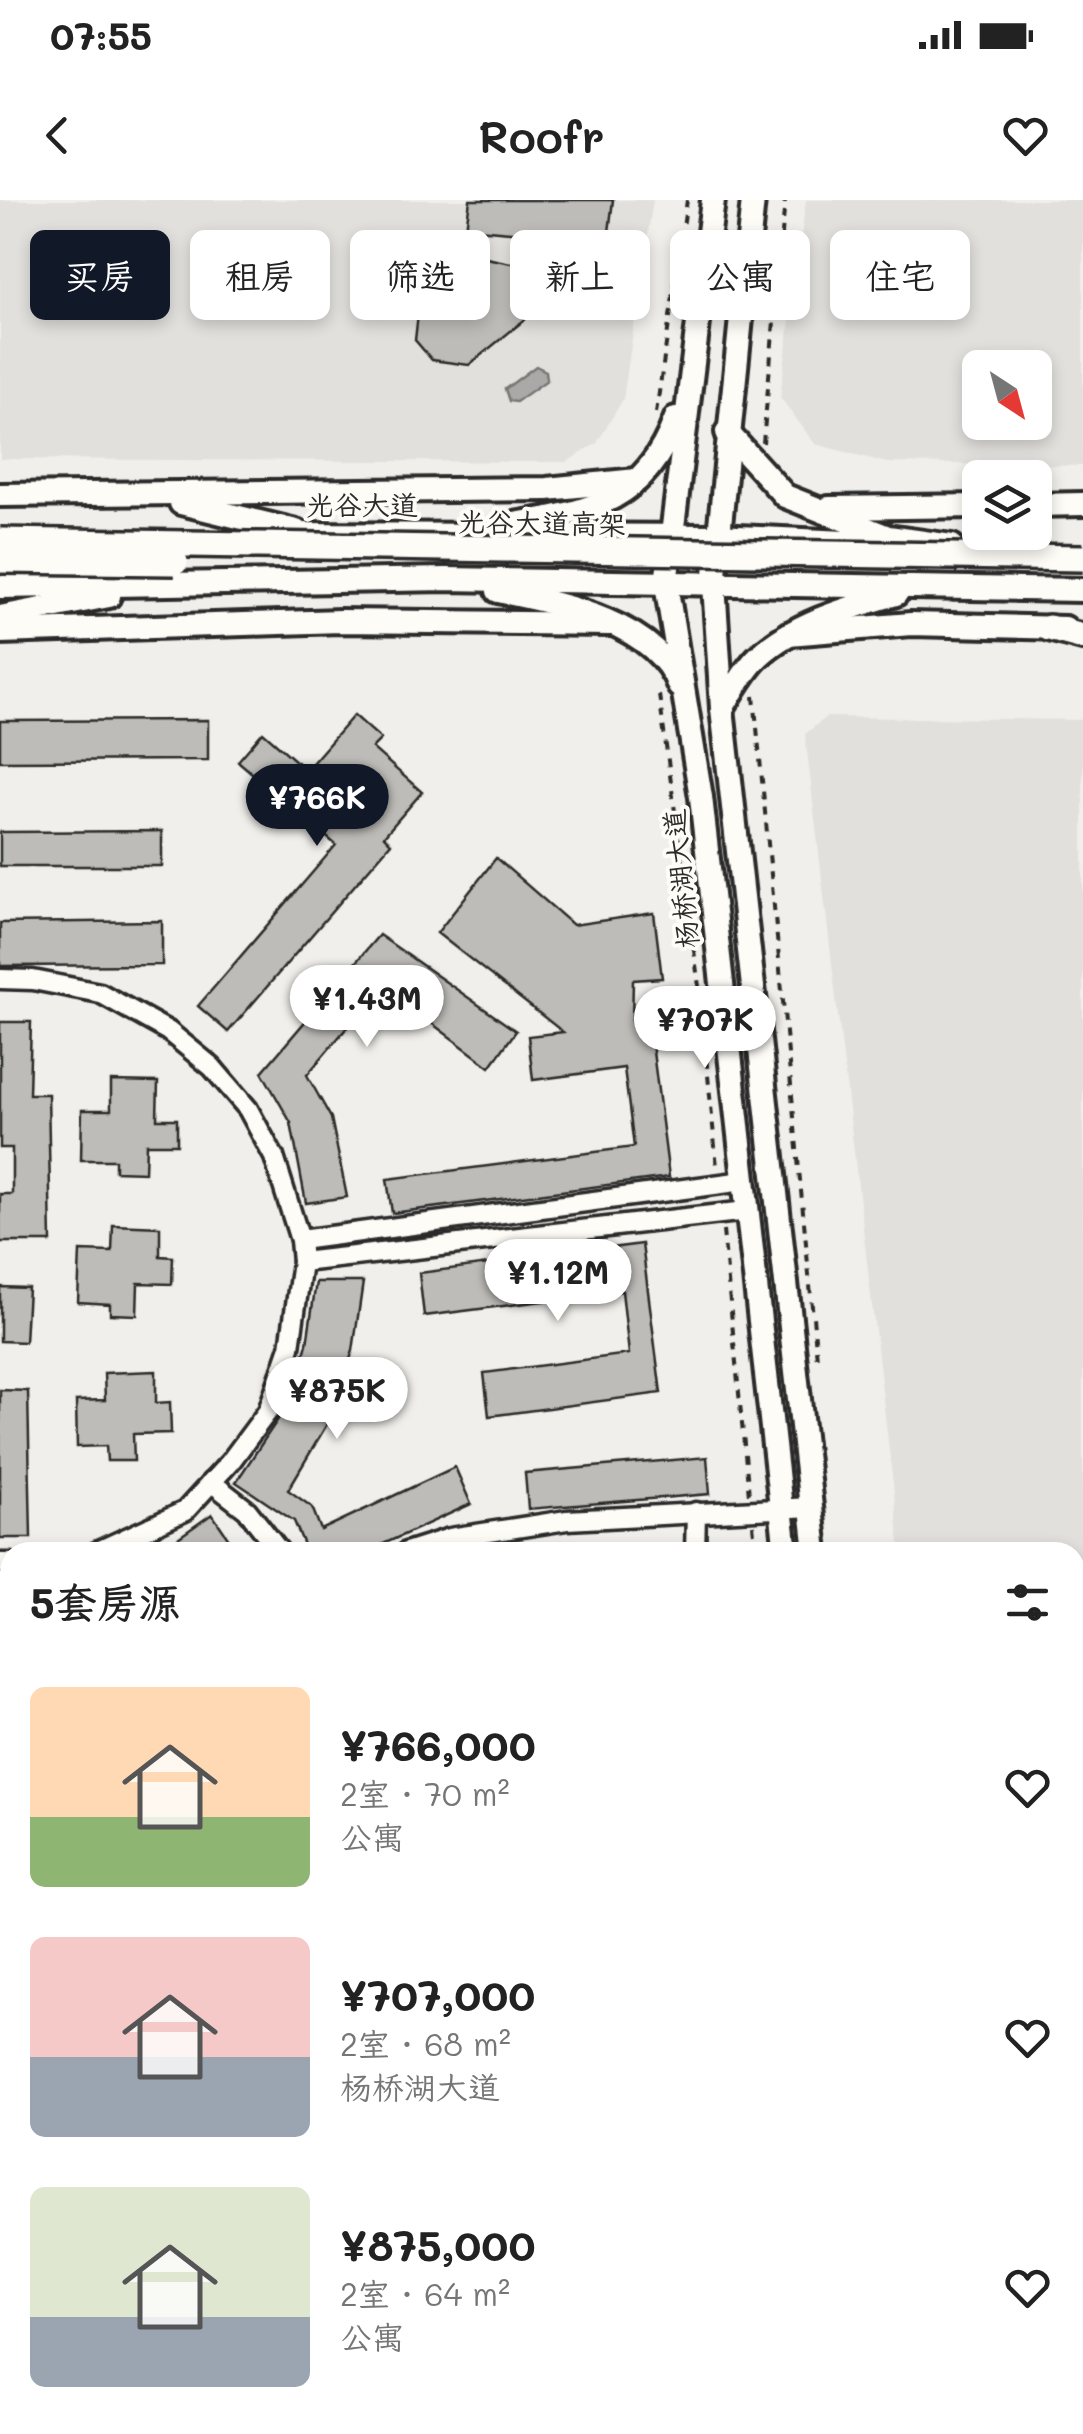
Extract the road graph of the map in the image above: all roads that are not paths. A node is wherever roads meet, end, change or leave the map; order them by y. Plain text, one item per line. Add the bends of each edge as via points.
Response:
1 (713, 200) edge
2 (753, 200) edge
3 (690, 382) junction
4 (727, 432) junction
5 (637, 480) junction
6 (134, 494) junction
7 (0, 495) edge
8 (1083, 504) edge
9 (1052, 505) edge
10 (962, 506) edge
11 (816, 508) junction
12 (304, 534) junction
13 (458, 534) junction
14 (718, 536) junction
15 (670, 538) junction
16 (0, 543) edge
17 (952, 546) junction
18 (1083, 546) edge
19 (1083, 558) edge
20 (0, 560) edge
21 (446, 579) junction
22 (171, 584) junction
23 (666, 584) junction
24 (714, 584) junction
25 (0, 586) edge
26 (920, 587) junction
27 (1079, 587) edge
28 (0, 617) edge
29 (610, 624) junction
30 (1049, 628) junction
31 (1083, 629) edge
32 (0, 632) edge
33 (788, 634) junction
34 (1083, 636) edge
35 (722, 708) junction
36 (689, 716) junction
37 (0, 979) edge
38 (744, 1181) junction
39 (748, 1211) junction
40 (300, 1240) junction
41 (302, 1262) junction
42 (211, 1482) junction
43 (781, 1506) junction
44 (810, 1507) junction
45 (696, 1512) junction
46 (117, 1542) edge
47 (272, 1542) edge
48 (437, 1542) edge
49 (695, 1542) edge
50 (785, 1542) edge
51 (815, 1542) edge

1 - 3 main road, 杨桥湖大道
2 - 4 main road
3 - 5 main road via 665,448
3 - 15 main road, 杨桥湖大道
4 - 11 main road via 784,496
4 - 14 main road
5 - 6 main road via 547,489
5 - 13 main road via 591,511
6 - 7 main road
6 - 12 main road
8 - 9 main road
10 - 11 main road
11 - 17 main road via 888,537
12 - 13 main road, 光谷大道
12 - 16 main road, 光谷大道
13 - 15 main road, 光谷大道
14 - 15 main road, 光谷大道
14 - 17 main road, 光谷大道
14 - 24 main road
15 - 23 main road, 杨桥湖大道
16 - 19 highway, 光谷大道高架, bridge
17 - 18 main road, 光谷大道
20 - 27 highway, 光谷大道高架, bridge
21 - 22 main road
21 - 23 main road
21 - 29 main road via 584,610
22 - 25 main road
22 - 28 main road
23 - 24 main road
23 - 36 main road, 杨桥湖大道
24 - 26 main road
24 - 35 main road
26 - 27 main road
26 - 33 main road
29 - 32 main road via 340,620
29 - 36 main road via 644,642 674,674
30 - 31 main road
30 - 33 main road via 911,624
30 - 34 highway
33 - 35 main road via 752,664
35 - 44 main road
36 - 38 main road, 杨桥湖大道
37 - 40 street via 100,993 168,1031 212,1067 248,1109 274,1157
38 - 39 main road, 杨桥湖大道
38 - 40 street
39 - 41 street
39 - 43 main road, 杨桥湖大道
40 - 41 street
41 - 42 street via 290,1347 268,1412
42 - 46 street via 185,1510
42 - 47 street via 247,1510
43 - 44 street
43 - 45 street
43 - 50 main road, 杨桥湖大道
44 - 51 main road
45 - 48 street via 567,1520
45 - 49 street

